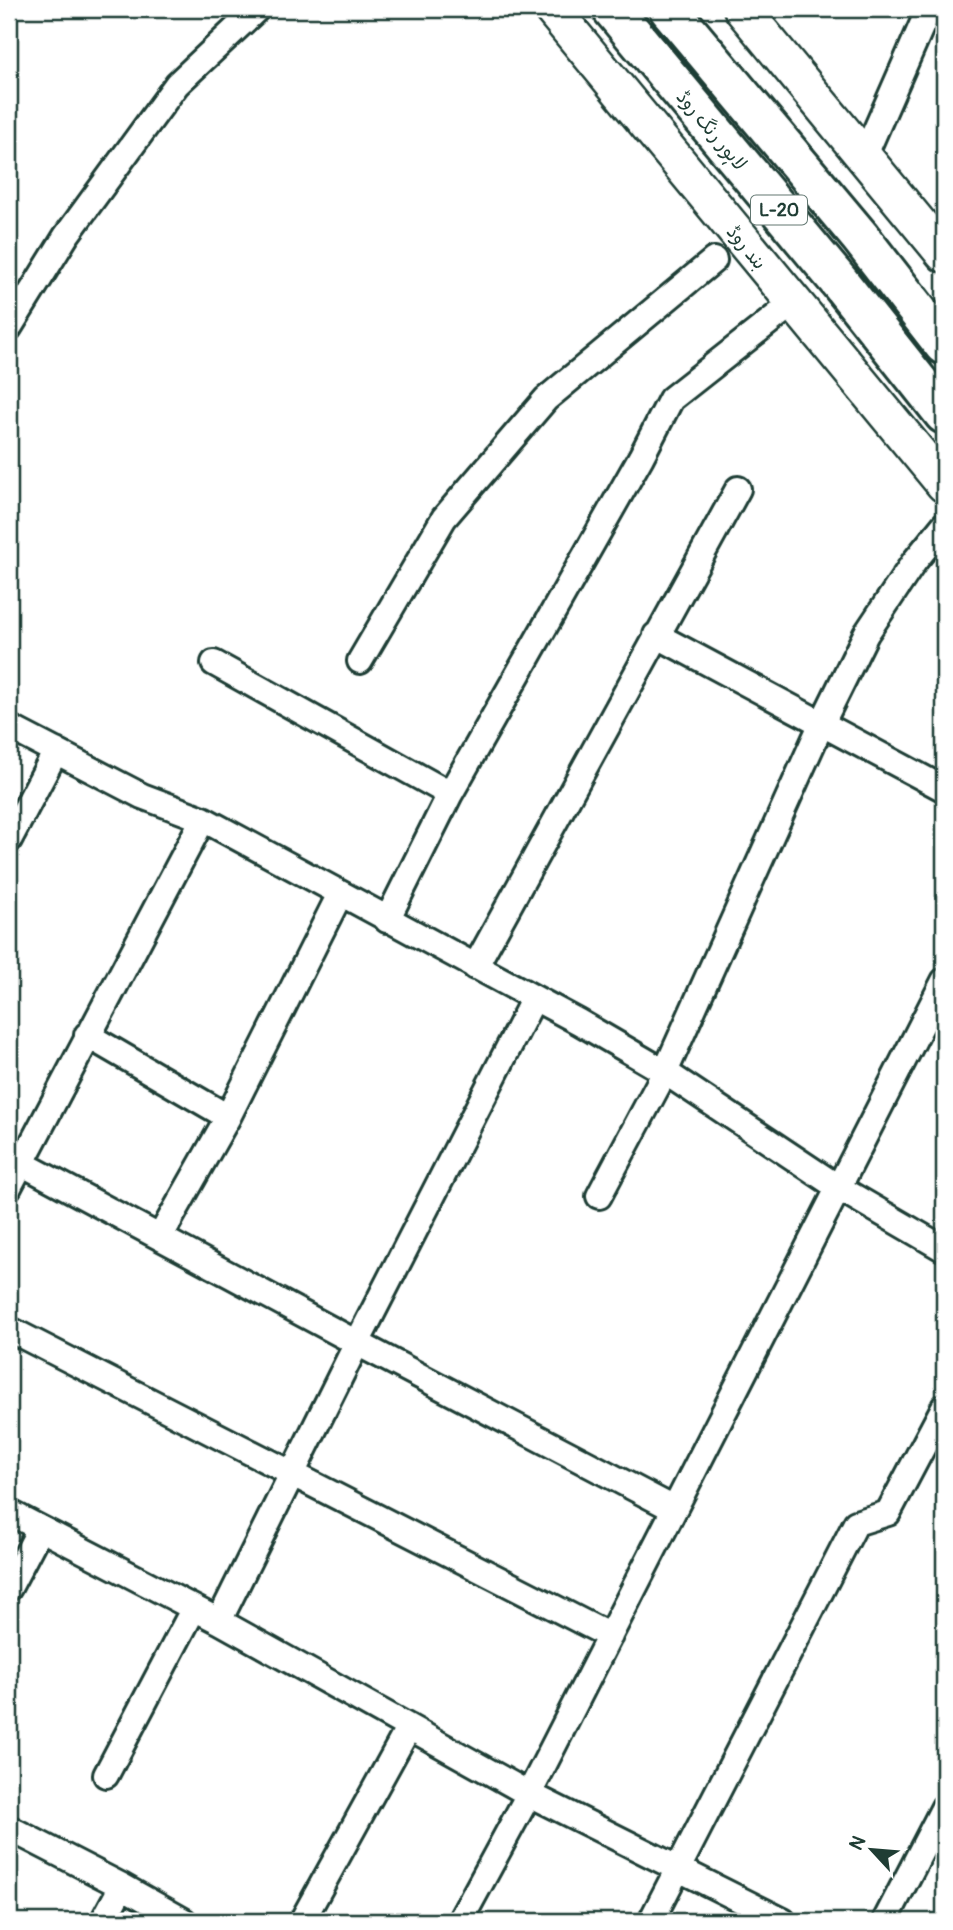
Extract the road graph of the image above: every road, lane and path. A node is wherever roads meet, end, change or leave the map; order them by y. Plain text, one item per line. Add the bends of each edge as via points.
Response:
1 (257, 9) edge
2 (552, 9) edge
3 (612, 9) edge
4 (669, 9) edge
5 (742, 9) edge
6 (929, 9) edge
7 (863, 157) junction
8 (944, 254) edge
9 (714, 260) dead end
10 (793, 303) junction
11 (11, 318) edge
12 (944, 345) edge
13 (944, 414) edge
14 (944, 484) edge
15 (738, 489) dead end
16 (944, 525) edge
17 (656, 635) junction
18 (359, 661) dead end
19 (214, 663) dead end
20 (821, 725) junction
21 (9, 727) edge
22 (56, 751) junction
23 (944, 789) edge
24 (450, 794) junction
25 (203, 819) junction
26 (9, 840) edge
27 (340, 894) junction
28 (387, 920) junction
29 (475, 967) junction
30 (944, 981) edge
31 (534, 998) junction
32 (87, 1035) junction
33 (664, 1072) junction
34 (228, 1118) junction
35 (21, 1163) junction
36 (9, 1187) edge
37 (839, 1188) junction
38 (599, 1196) dead end
39 (160, 1237) junction
40 (944, 1249) edge
41 (9, 1329) edge
42 (357, 1343) junction
43 (944, 1407) edge
44 (292, 1474) junction
45 (674, 1510) junction
46 (9, 1512) edge
47 (40, 1529) junction
48 (9, 1588) edge
49 (194, 1608) junction
50 (219, 1621) junction
51 (610, 1636) junction
52 (409, 1727) junction
53 (106, 1775) dead end
54 (529, 1794) junction
55 (944, 1807) edge
56 (9, 1828) edge
57 (678, 1868) junction
58 (122, 1886) junction
59 (103, 1921) edge
60 (184, 1921) edge
61 (302, 1921) edge
62 (460, 1921) edge
63 (652, 1921) edge
64 (783, 1921) edge
65 (885, 1921) edge

1 - 11 street via 177,84
2 - 10 main road, بند روڈ
3 - 13 highway, لاہور رنگ روڈ / L-20
4 - 12 highway, L-20
5 - 7 main road
6 - 7 street
7 - 8 main road
9 - 18 street via 546,399 444,518
10 - 14 main road, بند روڈ
10 - 24 street via 671,399
15 - 17 street
16 - 20 street via 866,634
17 - 20 street
17 - 29 street
19 - 24 street
20 - 23 street
20 - 33 street
21 - 22 street
22 - 25 street via 142,796
22 - 26 street
24 - 28 street
25 - 27 street
25 - 32 street
27 - 28 street
27 - 34 street
28 - 29 street
29 - 31 street
30 - 37 street
31 - 33 street
31 - 42 street
32 - 34 street
32 - 35 street
33 - 37 street
33 - 38 street
34 - 39 street
35 - 36 street
35 - 39 street
37 - 40 street
37 - 45 street
39 - 42 street
41 - 44 street
42 - 44 street
42 - 45 street
43 - 57 street via 888,1513 856,1523
44 - 50 street
44 - 51 street
45 - 51 street
46 - 47 street
47 - 48 street
47 - 49 street
49 - 50 street
49 - 53 street
50 - 52 street
51 - 54 street
52 - 54 street
52 - 61 street
54 - 57 street
54 - 62 street
55 - 65 street
56 - 58 street
57 - 63 street
57 - 64 street
58 - 59 street
58 - 60 street

